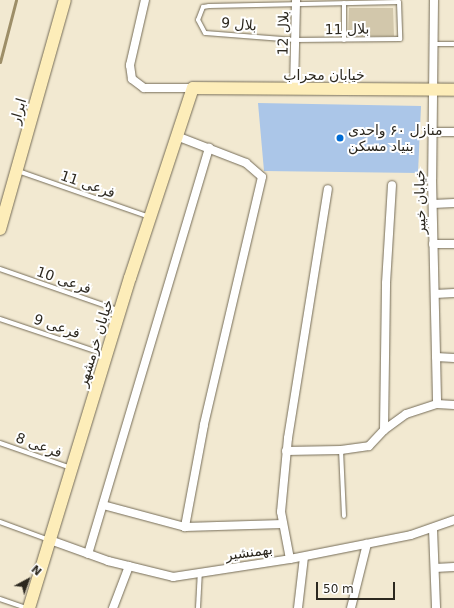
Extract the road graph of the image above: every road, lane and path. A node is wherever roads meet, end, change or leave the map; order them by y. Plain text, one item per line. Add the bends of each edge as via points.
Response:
1 (65, 0) edge
2 (145, 0) edge
3 (434, 0) edge
4 (296, 2) edge
5 (344, 3) junction
6 (295, 40) junction
7 (344, 40) junction
8 (433, 44) junction
9 (454, 44) edge
10 (193, 88) junction
11 (294, 90) junction
12 (433, 90) junction
13 (454, 90) edge
14 (432, 132) junction
15 (454, 132) edge
16 (179, 137) junction
17 (209, 148) junction
18 (17, 171) junction
19 (392, 185) dead end
20 (328, 189) dead end
21 (454, 203) edge
22 (433, 204) junction
23 (151, 218) junction
24 (0, 229) edge
25 (434, 244) junction
26 (454, 244) edge
27 (0, 269) edge
28 (434, 294) junction
29 (454, 294) edge
30 (120, 311) junction
31 (0, 318) edge
32 (107, 355) junction
33 (436, 358) junction
34 (454, 358) edge
35 (437, 404) junction
36 (454, 405) edge
37 (384, 430) junction
38 (0, 443) edge
39 (341, 450) junction
40 (286, 451) junction
41 (72, 468) junction
42 (103, 505) junction
43 (344, 516) dead end
44 (454, 520) edge
45 (0, 522) edge
46 (283, 524) junction
47 (185, 527) junction
48 (433, 529) junction
49 (50, 540) junction
50 (367, 544) junction
51 (88, 554) junction
52 (304, 557) junction
53 (290, 559) junction
54 (129, 566) junction
55 (454, 567) edge
56 (435, 568) junction
57 (200, 573) junction
58 (0, 599) edge
59 (27, 608) edge
60 (113, 608) edge
61 (198, 608) edge
62 (298, 608) edge
63 (351, 608) edge
64 (436, 608) edge

1 - 18 street, ابرار
2 - 10 street via 130,65 132,79 144,88
3 - 8 street, خیابان خیبر
4 - 5 lane
4 - 6 street, بلال 12
4 - 6 lane, بلال 9 via 203,7 198,20 205,33
5 - 7 lane
5 - 7 lane, بلال 11 via 399,2 400,39
6 - 7 lane, بلال 11
6 - 11 street, بلال 12
8 - 9 lane
8 - 12 street, خیابان خیبر
10 - 11 street, خیابان محراب
10 - 16 street, خیابان خرمشهر
11 - 12 street, خیابان محراب
12 - 13 street, خیابان محراب
12 - 14 street, خیابان خیبر
14 - 15 street
14 - 22 street, خیابان خیبر
16 - 17 street
16 - 23 street, خیابان خرمشهر
17 - 42 street
17 - 47 street via 246,163 262,176 204,425
18 - 23 lane, فرعی 11
18 - 24 street, ابرار
19 - 37 street via 386,283
20 - 40 street
21 - 22 street
22 - 25 street, خیابان خیبر
23 - 30 street, خیابان خرمشهر
25 - 26 street
25 - 28 street, خیابان خیبر
27 - 30 lane, فرعی 10
28 - 29 street
28 - 33 street, خیابان خیبر
30 - 32 street, خیابان خرمشهر
31 - 32 lane, فرعی 9
32 - 41 street, خیابان خرمشهر
33 - 34 street
33 - 35 street, خیابان خیبر
35 - 36 street
35 - 37 street via 406,414
37 - 39 street via 368,446
38 - 41 lane, فرعی 8
39 - 40 street
39 - 43 lane
40 - 46 street via 281,512
41 - 49 street, خیابان خرمشهر
42 - 47 street
42 - 51 street
44 - 48 street, بهمنشیر
45 - 49 lane
46 - 47 street
46 - 53 street
48 - 50 street, بهمنشیر
48 - 56 street
49 - 51 street, بهمنشیر
49 - 59 street, خیابان خرمشهر
50 - 52 street, بهمنشیر
50 - 63 street
51 - 54 street, بهمنشیر
52 - 53 street, بهمنشیر
52 - 62 street
53 - 57 street, بهمنشیر
54 - 57 street, بهمنشیر via 173,577
54 - 60 street
55 - 56 street
56 - 64 street
57 - 61 lane
58 - 59 lane

